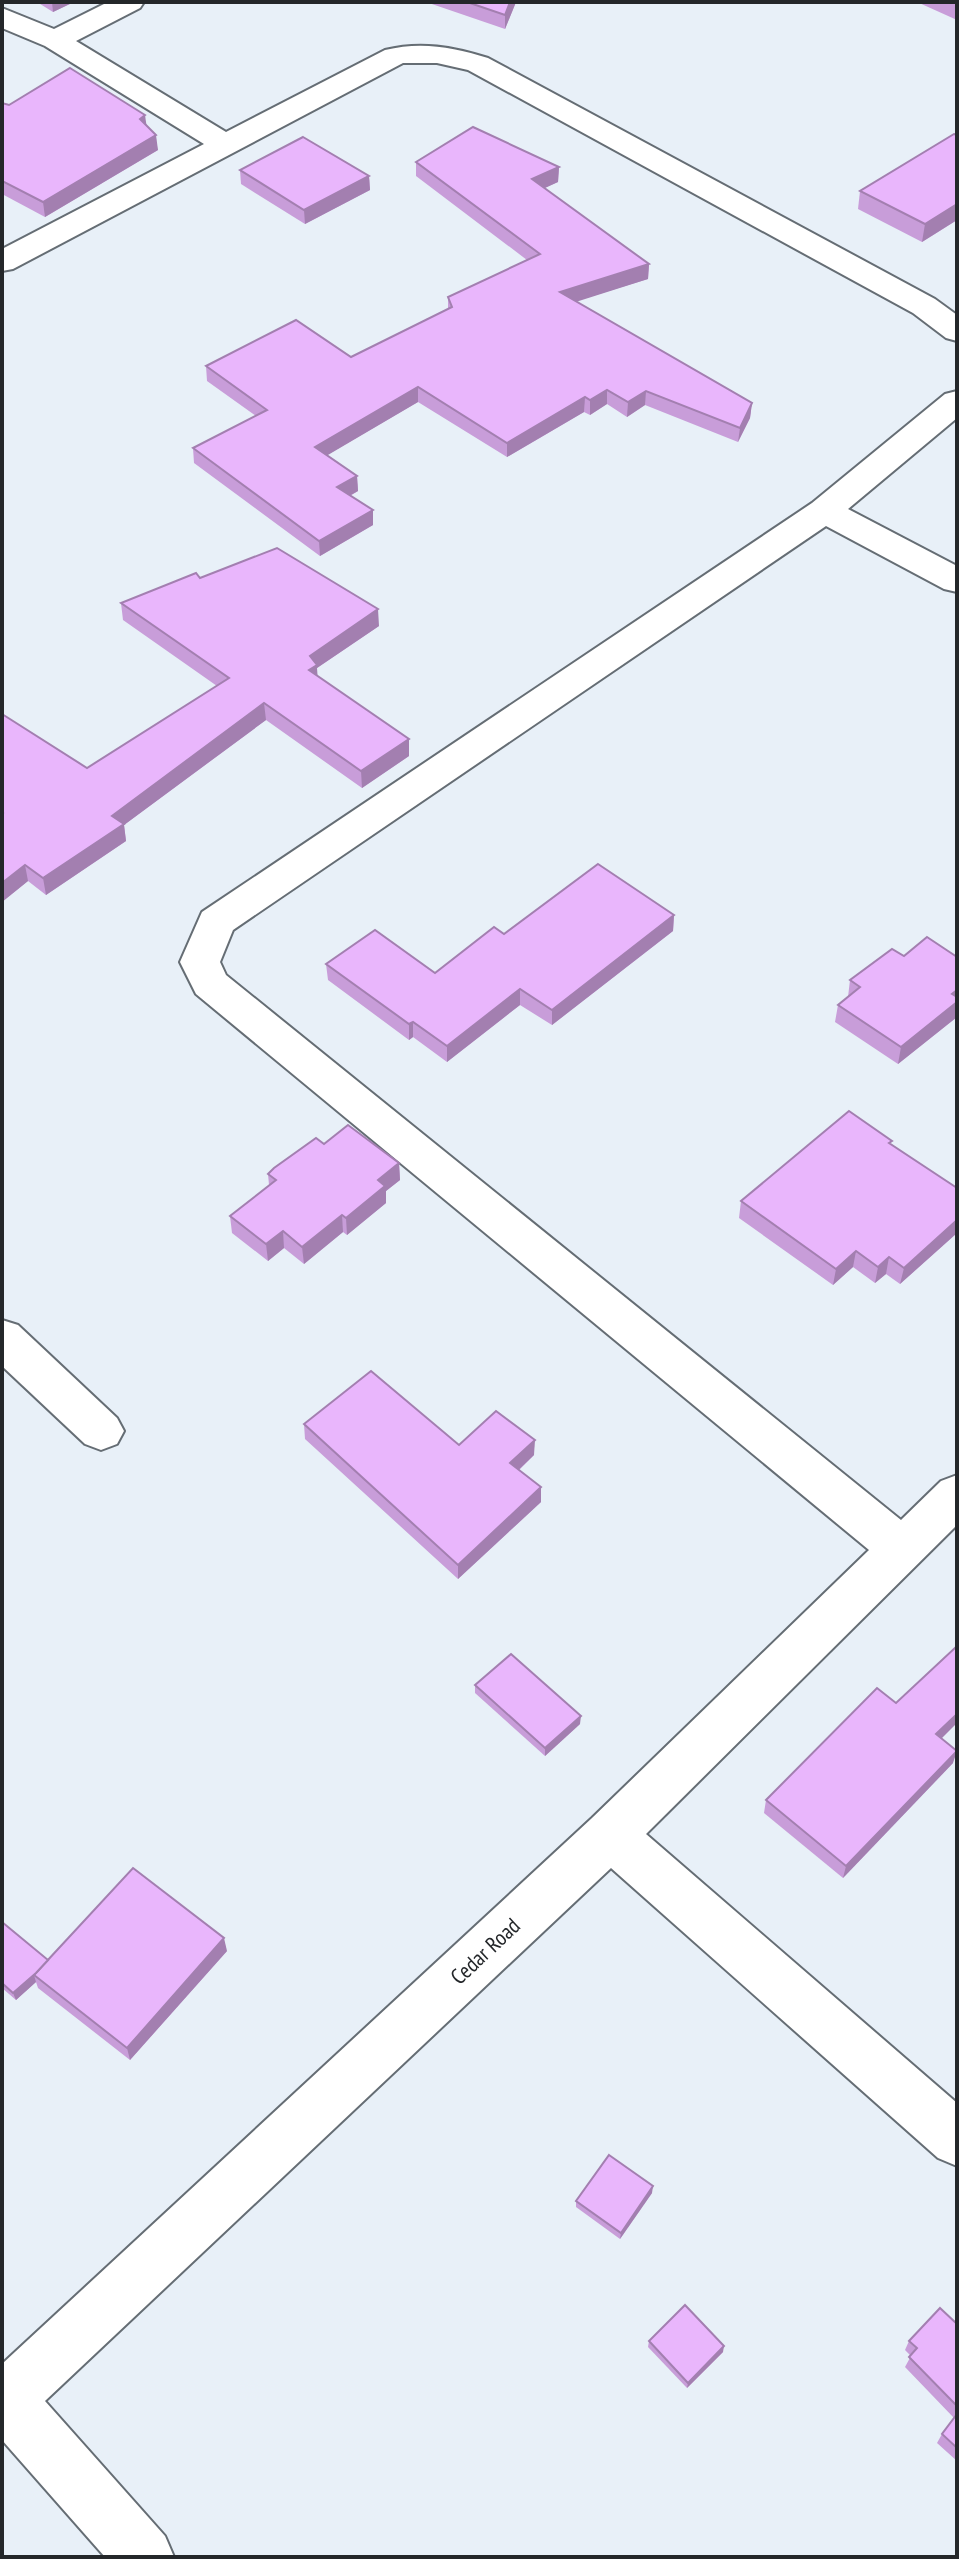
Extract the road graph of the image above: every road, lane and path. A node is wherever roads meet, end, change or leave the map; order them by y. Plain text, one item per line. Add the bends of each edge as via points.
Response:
1 (130, 2) edge
2 (2, 17) edge
3 (55, 40) junction
4 (226, 145) junction
5 (2, 262) edge
6 (957, 331) edge
7 (957, 401) edge
8 (824, 511) junction
9 (957, 581) edge
10 (2, 1338) edge
11 (101, 1431) dead end
12 (957, 1495) edge
13 (901, 1548) junction
14 (610, 1835) junction
15 (957, 2139) edge
16 (4, 2398) edge
17 (144, 2557) edge

1 - 3 street
2 - 3 street
3 - 4 street
4 - 5 street
4 - 6 street via 395,56 445,54 478,64 924,306
7 - 8 street
8 - 9 street
8 - 13 street via 216,922 200,962 210,984
10 - 11 street
12 - 13 street, Cedar Road
13 - 14 street, Cedar Road
14 - 15 street
14 - 16 street, Cedar Road
16 - 17 street

